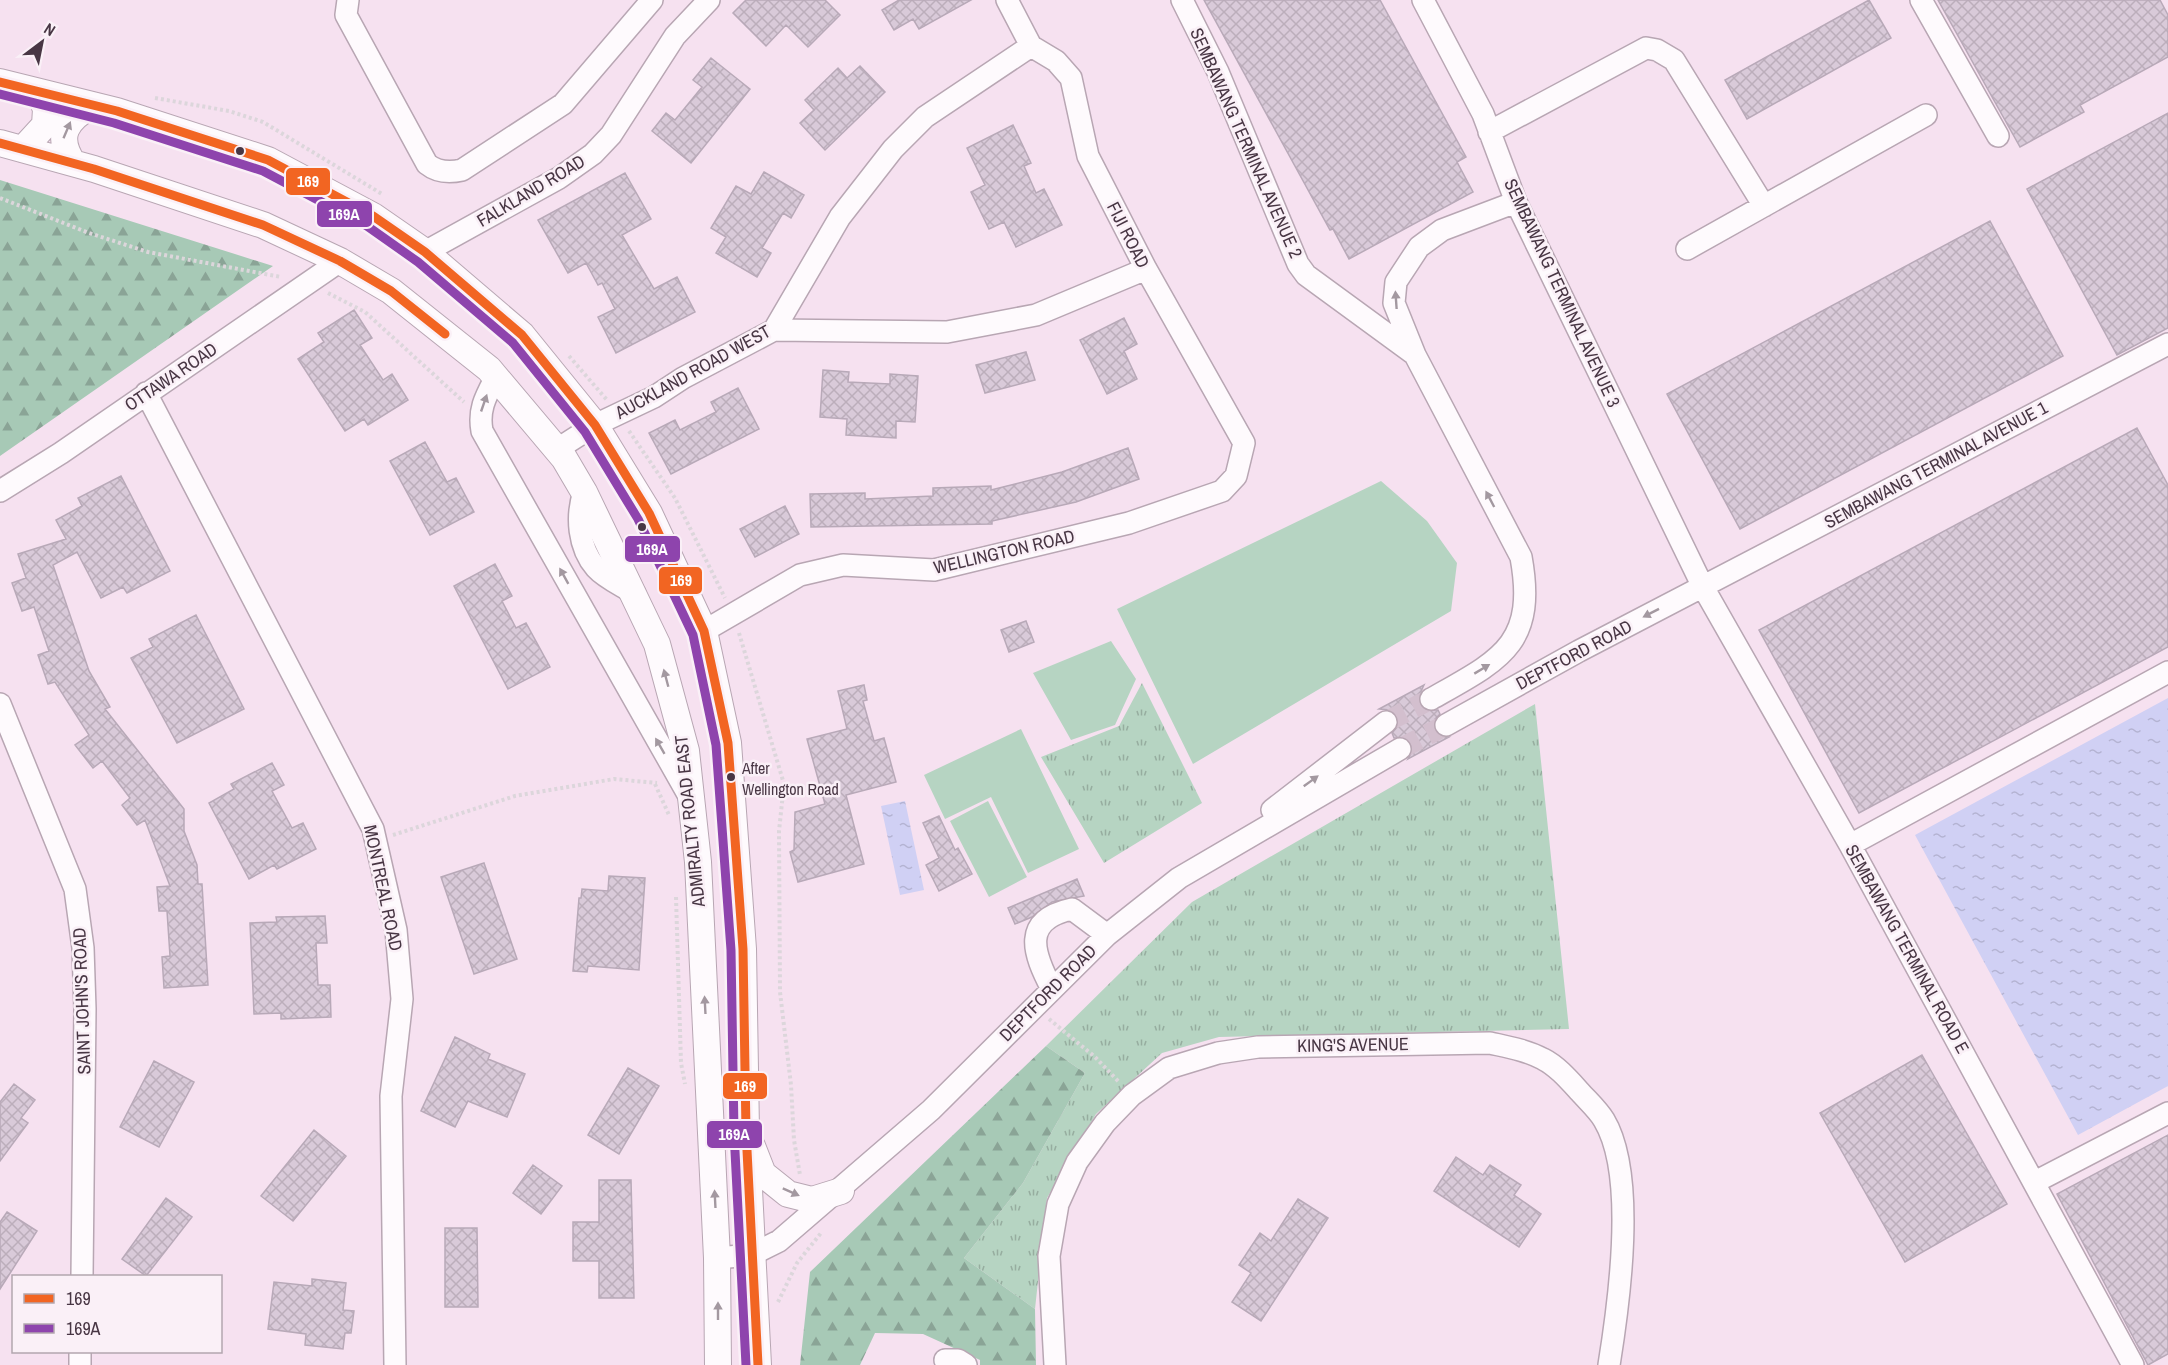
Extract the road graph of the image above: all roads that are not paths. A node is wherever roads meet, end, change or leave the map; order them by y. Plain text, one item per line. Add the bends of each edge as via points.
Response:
1 (348, 0) edge
2 (652, 0) edge
3 (709, 0) edge
4 (1007, 0) edge
5 (1182, 0) edge
6 (1423, 0) edge
7 (1921, 0) edge
8 (1031, 46) junction
9 (0, 82) edge
10 (39, 92) junction
11 (92, 105) junction
12 (1926, 115) dead end
13 (1489, 132) junction
14 (1998, 136) dead end
15 (12, 146) edge
16 (73, 163) junction
17 (1516, 202) junction
18 (1764, 206) junction
19 (1687, 249) dead end
20 (425, 252) junction
21 (340, 261) junction
22 (1146, 269) junction
23 (774, 330) junction
24 (2168, 344) edge
25 (1415, 355) junction
26 (496, 377) junction
27 (146, 393) junction
28 (595, 425) junction
29 (556, 450) junction
30 (1236, 476) joint
31 (0, 491) edge
32 (1703, 586) junction
33 (704, 631) junction
34 (2168, 672) edge
35 (1431, 699) tunnel mouth
36 (0, 704) edge
37 (1386, 722) tunnel mouth
38 (1446, 725) tunnel mouth
39 (1400, 749) tunnel mouth
40 (689, 797) junction
41 (1850, 845) junction
42 (1176, 880) junction
43 (1107, 935) junction
44 (1052, 989) junction
45 (2168, 1113) edge
46 (746, 1131) junction
47 (2035, 1182) junction
48 (841, 1191) junction
49 (751, 1255) junction
50 (717, 1258) junction
51 (82, 1275) edge
52 (395, 1365) edge
53 (718, 1365) edge
54 (758, 1365) edge
55 (1055, 1365) edge
56 (1609, 1365) edge
57 (2133, 1365) edge

1 - 2 street via 346,15 427,164 434,170 452,172 462,170 563,104
3 - 20 street, FALKLAND ROAD via 675,36 611,135 592,154 558,178
4 - 8 street
5 - 25 street, SEMBAWANG TERMINAL AVENUE 2 via 1218,72 1298,264 1306,275
6 - 13 street, SEMBAWANG TERMINAL AVENUE 3
7 - 14 street
8 - 22 street, FIJI ROAD via 1056,61 1071,78 1088,156
8 - 23 street, AUCKLAND ROAD WEST via 926,117 893,149 840,217
9 - 10 main road
10 - 11 main road
10 - 15 main road via 46,109 45,126
16 -> 11 main road via 63,148 63,137 76,114
11 - 20 main road via 268,160 374,216
12 - 18 street
13 - 17 street, SEMBAWANG TERMINAL AVENUE 3
13 - 18 street via 1646,48 1657,50 1674,60
15 - 16 main road, ADMIRALTY ROAD EAST
16 - 21 main road, ADMIRALTY ROAD EAST via 263,225
25 -> 17 street via 1394,303 1396,282 1419,247 1442,230
17 - 32 street, SEMBAWANG TERMINAL AVENUE 3
18 - 19 street
20 - 28 main road via 522,335
21 - 26 main road, ADMIRALTY ROAD EAST via 391,291
21 - 27 street, OTTAWA ROAD
22 - 23 street via 1036,315 947,332
22 - 30 street, FIJI ROAD via 1245,443
23 - 28 street, AUCKLAND ROAD WEST
24 - 32 street, SEMBAWANG TERMINAL AVENUE 1
35 -> 25 street, SEMBAWANG TERMINAL AVENUE 2 via 1495,661 1515,638 1526,609 1526,582 1521,557
26 - 29 main road, ADMIRALTY ROAD EAST
40 -> 26 street via 482,431 482,403
27 - 31 street, OTTAWA ROAD
27 - 52 street, MONTREAL ROAD via 373,829 396,930 402,999 391,1096
28 - 29 street, AUCKLAND ROAD WEST
28 - 33 main road via 649,513
40 -> 29 main road, ADMIRALTY ROAD EAST via 686,752 660,655 636,595 584,492
30 - 33 street, WELLINGTON ROAD via 1222,490 1129,523 934,570 843,565 800,575
32 -> 38 street, DEPTFORD ROAD
32 - 41 street, SEMBAWANG TERMINAL ROAD E
33 - 46 main road via 728,743 743,949
34 - 41 street
36 - 51 street, SAINT JOHN'S ROAD via 75,889 83,948 85,1008
42 -> 37 street
39 - 42 street, DEPTFORD ROAD
50 -> 40 main road, ADMIRALTY ROAD EAST via 698,862
41 - 47 street, SEMBAWANG TERMINAL ROAD E
42 - 43 street, DEPTFORD ROAD
43 - 44 street, DEPTFORD ROAD
43 - 44 street via 1072,909 1055,913 1042,924 1034,938 1036,957
44 - 48 street, DEPTFORD ROAD via 931,1110
45 - 47 street
46 -> 48 main road via 763,1174 788,1194 812,1200
46 - 49 main road
47 - 57 street, SEMBAWANG TERMINAL ROAD E
48 - 49 street, DEPTFORD ROAD via 779,1241
49 - 50 street, DEPTFORD ROAD
49 - 54 main road
53 -> 50 main road, ADMIRALTY ROAD EAST
55 - 56 street, KING'S AVENUE via 1049,1256 1058,1204 1077,1162 1105,1123 1132,1095 1169,1068 1218,1053 1258,1047 1490,1043 1543,1059 1569,1079 1604,1121 1622,1175 1624,1212

